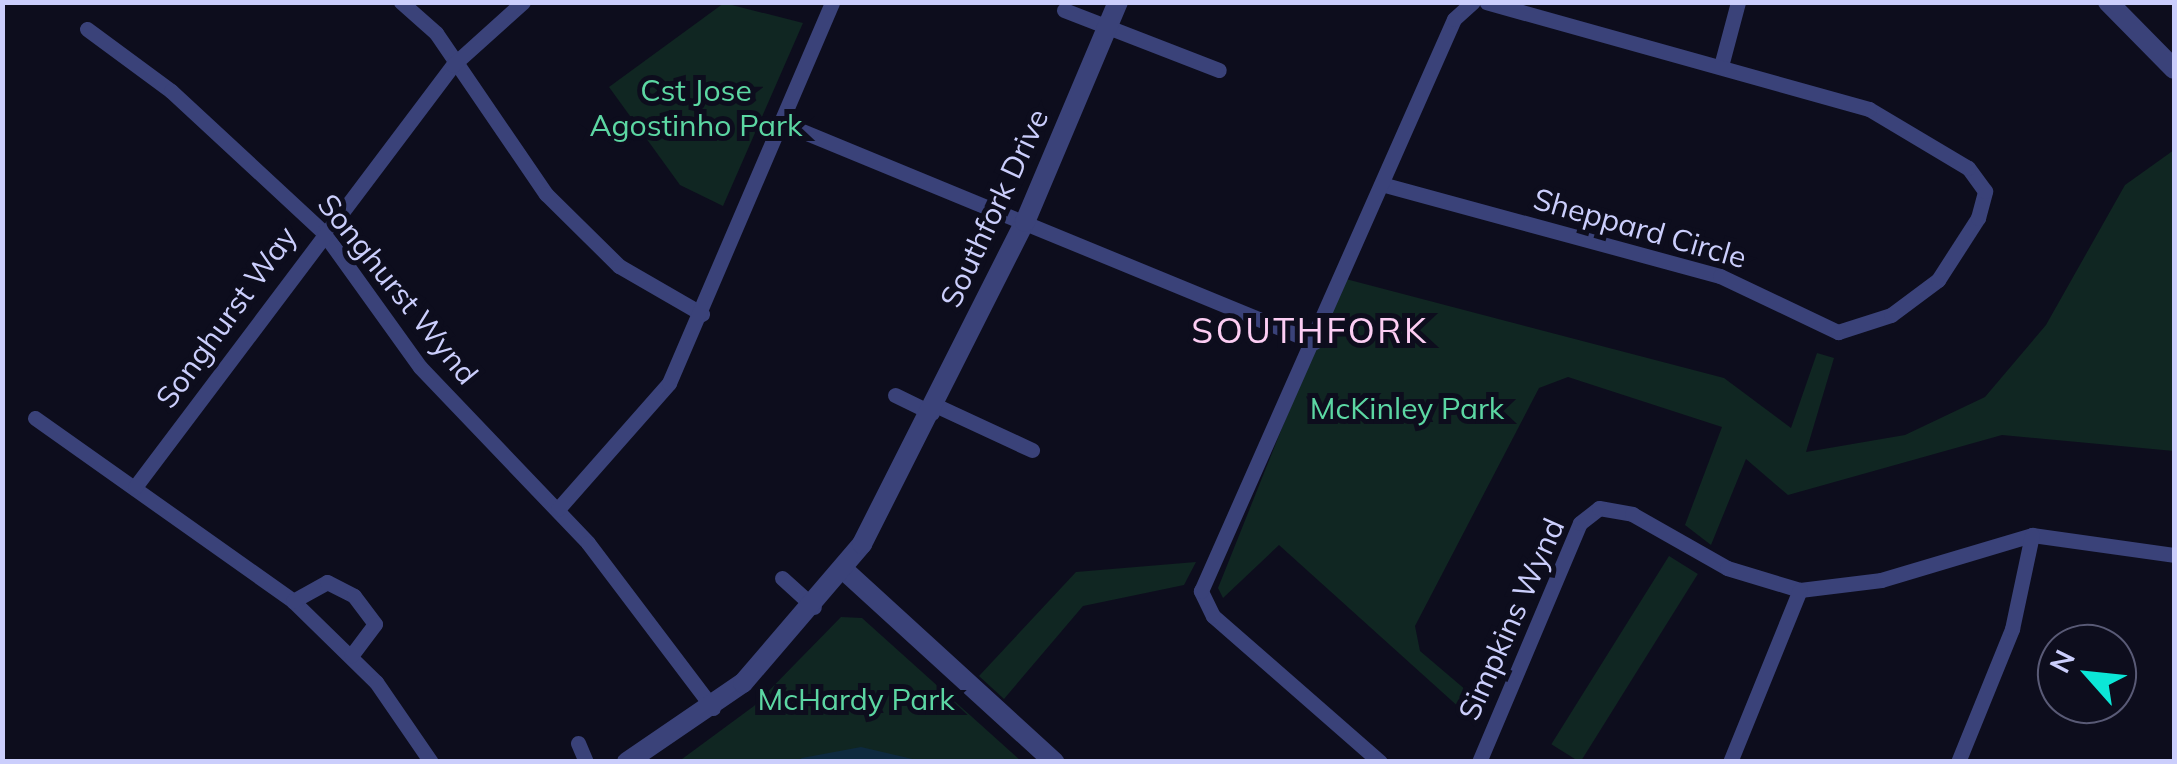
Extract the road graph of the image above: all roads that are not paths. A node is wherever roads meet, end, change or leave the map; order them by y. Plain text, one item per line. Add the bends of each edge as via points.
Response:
1 (401, 2) edge
2 (523, 2) edge
3 (832, 2) edge
4 (1118, 2) edge
5 (1472, 2) edge
6 (1487, 2) edge
7 (1738, 2) edge
8 (2108, 2) edge
9 (1064, 10) dead end
10 (1108, 27) junction
11 (87, 29) dead end
12 (454, 65) junction
13 (1721, 66) junction
14 (2174, 69) edge
15 (1219, 70) dead end
16 (780, 122) junction
17 (1384, 185) junction
18 (1024, 222) junction
19 (323, 232) junction
20 (702, 314) junction
21 (1314, 342) junction
22 (895, 395) dead end
23 (933, 409) junction
24 (35, 418) dead end
25 (1032, 450) dead end
26 (135, 488) junction
27 (558, 509) junction
28 (2032, 536) junction
29 (2174, 555) edge
30 (844, 570) junction
31 (782, 578) dead end
32 (1800, 590) junction
33 (293, 601) junction
34 (814, 607) junction
35 (352, 655) junction
36 (713, 708) junction
37 (578, 743) dead end
38 (431, 762) edge
39 (586, 762) edge
40 (627, 762) edge
41 (1054, 762) edge
42 (1380, 762) edge
43 (1479, 762) edge
44 (1730, 762) edge
45 (1958, 762) edge

1 - 12 street
2 - 12 street, Songhurst Way
3 - 16 street
4 - 10 street, Southfork Drive
5 - 17 street via 1454,18
6 - 13 street, Sheppard Circle
7 - 13 street
8 - 14 street
9 - 10 street
10 - 15 street
10 - 18 street, Southfork Drive
11 - 19 street, Songhurst Wynd via 171,91
12 - 19 street, Songhurst Way
12 - 20 street via 546,194 619,266
13 - 17 street, Sheppard Circle via 1869,109 1968,168 1983,202 1938,280 1891,314 1838,332 1720,276
16 - 18 street
16 - 20 street
17 - 21 street
18 - 21 street
18 - 23 street, Southfork Drive
19 - 26 street, Songhurst Way
19 - 27 street, Songhurst Wynd via 420,367
20 - 27 street via 641,422
21 - 42 street via 1202,599
22 - 23 street
23 - 25 street
23 - 30 street, Southfork Drive
24 - 26 street
26 - 33 street
27 - 36 street, Songhurst Wynd
28 - 29 street, Simpkins Wynd
28 - 32 street, Simpkins Wynd via 1853,586
28 - 45 street via 2012,629
30 - 34 street, Southfork Drive
30 - 41 street
31 - 34 street
32 - 43 street, Simpkins Wynd via 1727,568 1632,514 1599,508 1580,523
32 - 44 street
33 - 35 street
33 - 35 street via 327,582 354,596 375,624
34 - 36 street, Southfork Drive
35 - 38 street
36 - 40 street, Southfork Drive
37 - 39 street

